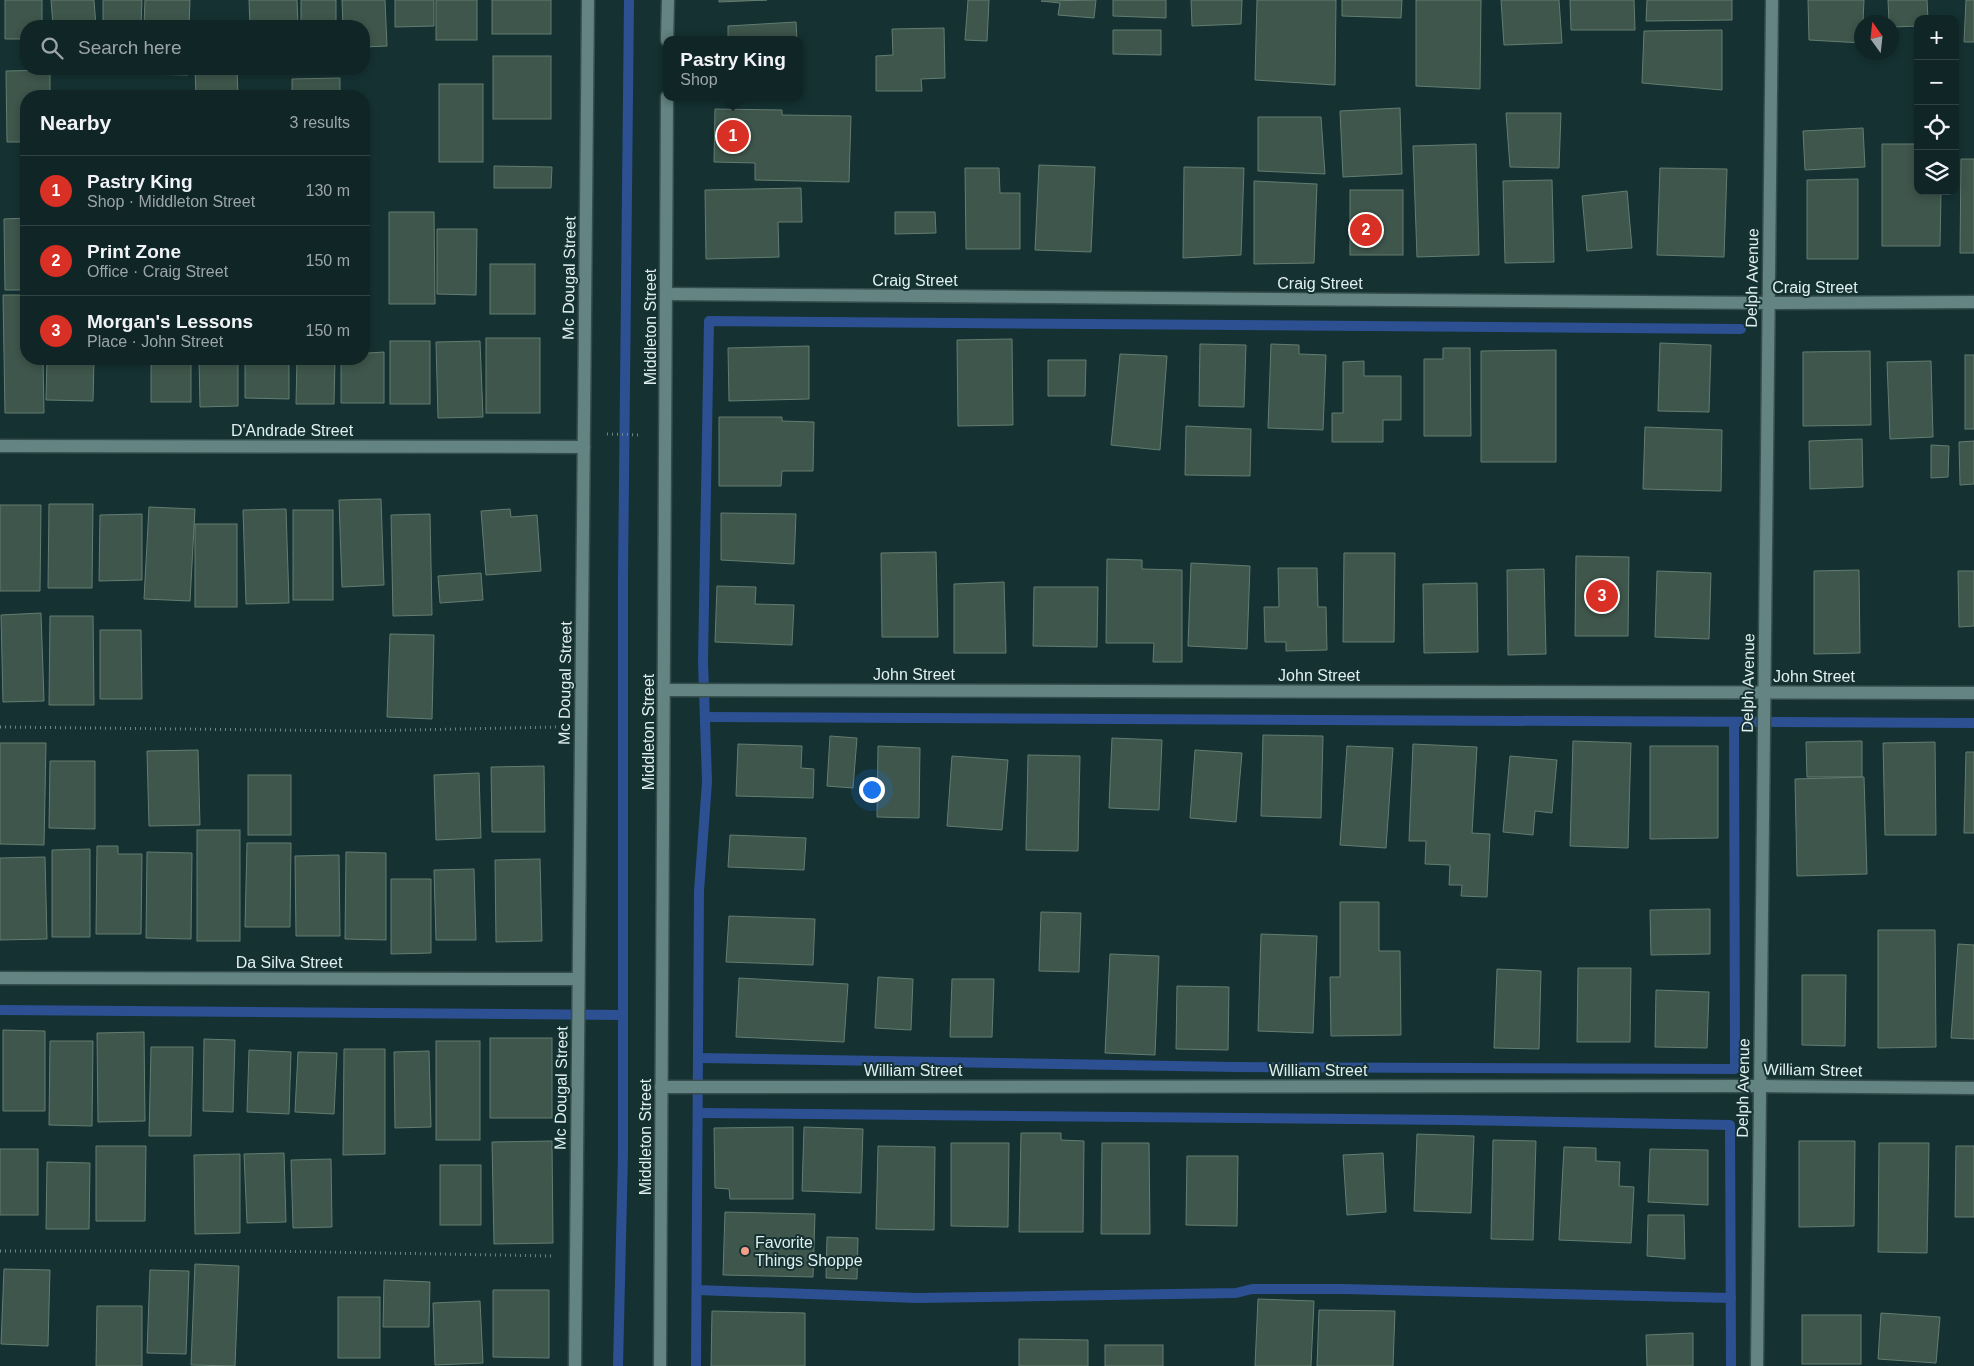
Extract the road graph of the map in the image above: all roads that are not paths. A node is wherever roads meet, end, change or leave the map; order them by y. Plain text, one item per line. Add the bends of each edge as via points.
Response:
1 (588, 0) edge
2 (668, 0) edge
3 (1772, 0) edge
4 (668, 36) edge
5 (667, 101) edge
6 (666, 294) junction
7 (1974, 302) edge
8 (1768, 303) junction
9 (584, 440) junction
10 (0, 446) edge
11 (664, 690) junction
12 (1974, 693) edge
13 (1764, 697) junction
14 (0, 978) edge
15 (578, 979) junction
16 (1760, 1086) junction
17 (661, 1087) junction
18 (1974, 1088) edge
19 (575, 1366) edge
20 (660, 1366) edge
21 (1757, 1366) edge

1 - 9 street, Mc Dougal Street
2 - 4 street
3 - 8 street, Delph Avenue
5 - 6 street, Middleton Street
6 - 8 street, Craig Street
6 - 11 street, Middleton Street
7 - 8 street, Craig Street
8 - 13 street, Delph Avenue
9 - 10 street, D'Andrade Street
9 - 15 street, Mc Dougal Street
11 - 13 street, John Street
11 - 17 street, Middleton Street
12 - 13 street, John Street
13 - 16 street, Delph Avenue
14 - 15 street, Da Silva Street
15 - 19 street, Mc Dougal Street
16 - 17 street, William Street
16 - 18 street, William Street
16 - 21 street, Delph Avenue
17 - 20 street, Middleton Street

